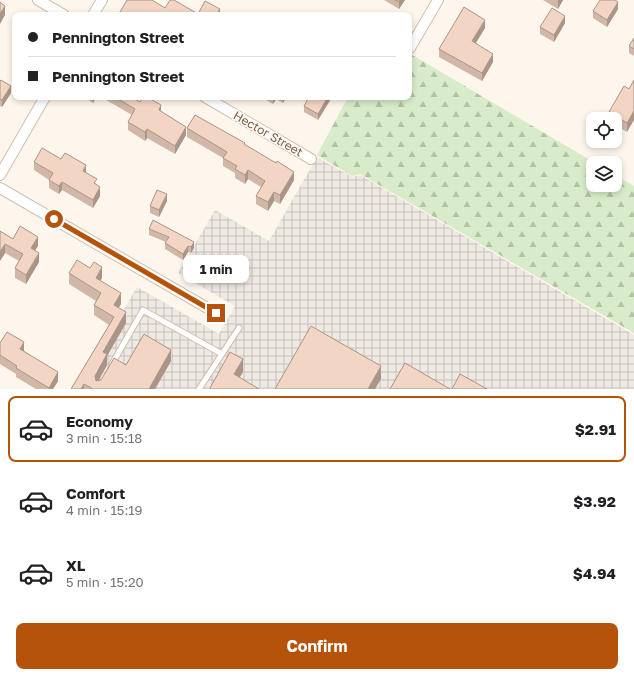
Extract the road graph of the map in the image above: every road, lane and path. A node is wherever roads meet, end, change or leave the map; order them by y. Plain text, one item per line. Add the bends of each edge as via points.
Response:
1 (38, 0) edge
2 (102, 0) edge
3 (438, 0) edge
4 (59, 12) edge
5 (95, 12) edge
6 (412, 45) edge
7 (43, 100) edge
8 (210, 100) edge
9 (311, 159) dead end
10 (0, 175) edge
11 (0, 188) edge
12 (216, 313) dead end
13 (239, 328) dead end
14 (222, 354) junction
15 (109, 369) edge
16 (199, 389) edge

1 - 4 street
2 - 5 street
3 - 6 street
7 - 10 street
8 - 9 street, Hector Street
11 - 12 street
13 - 14 lane
14 - 15 lane via 143,310
14 - 16 lane

